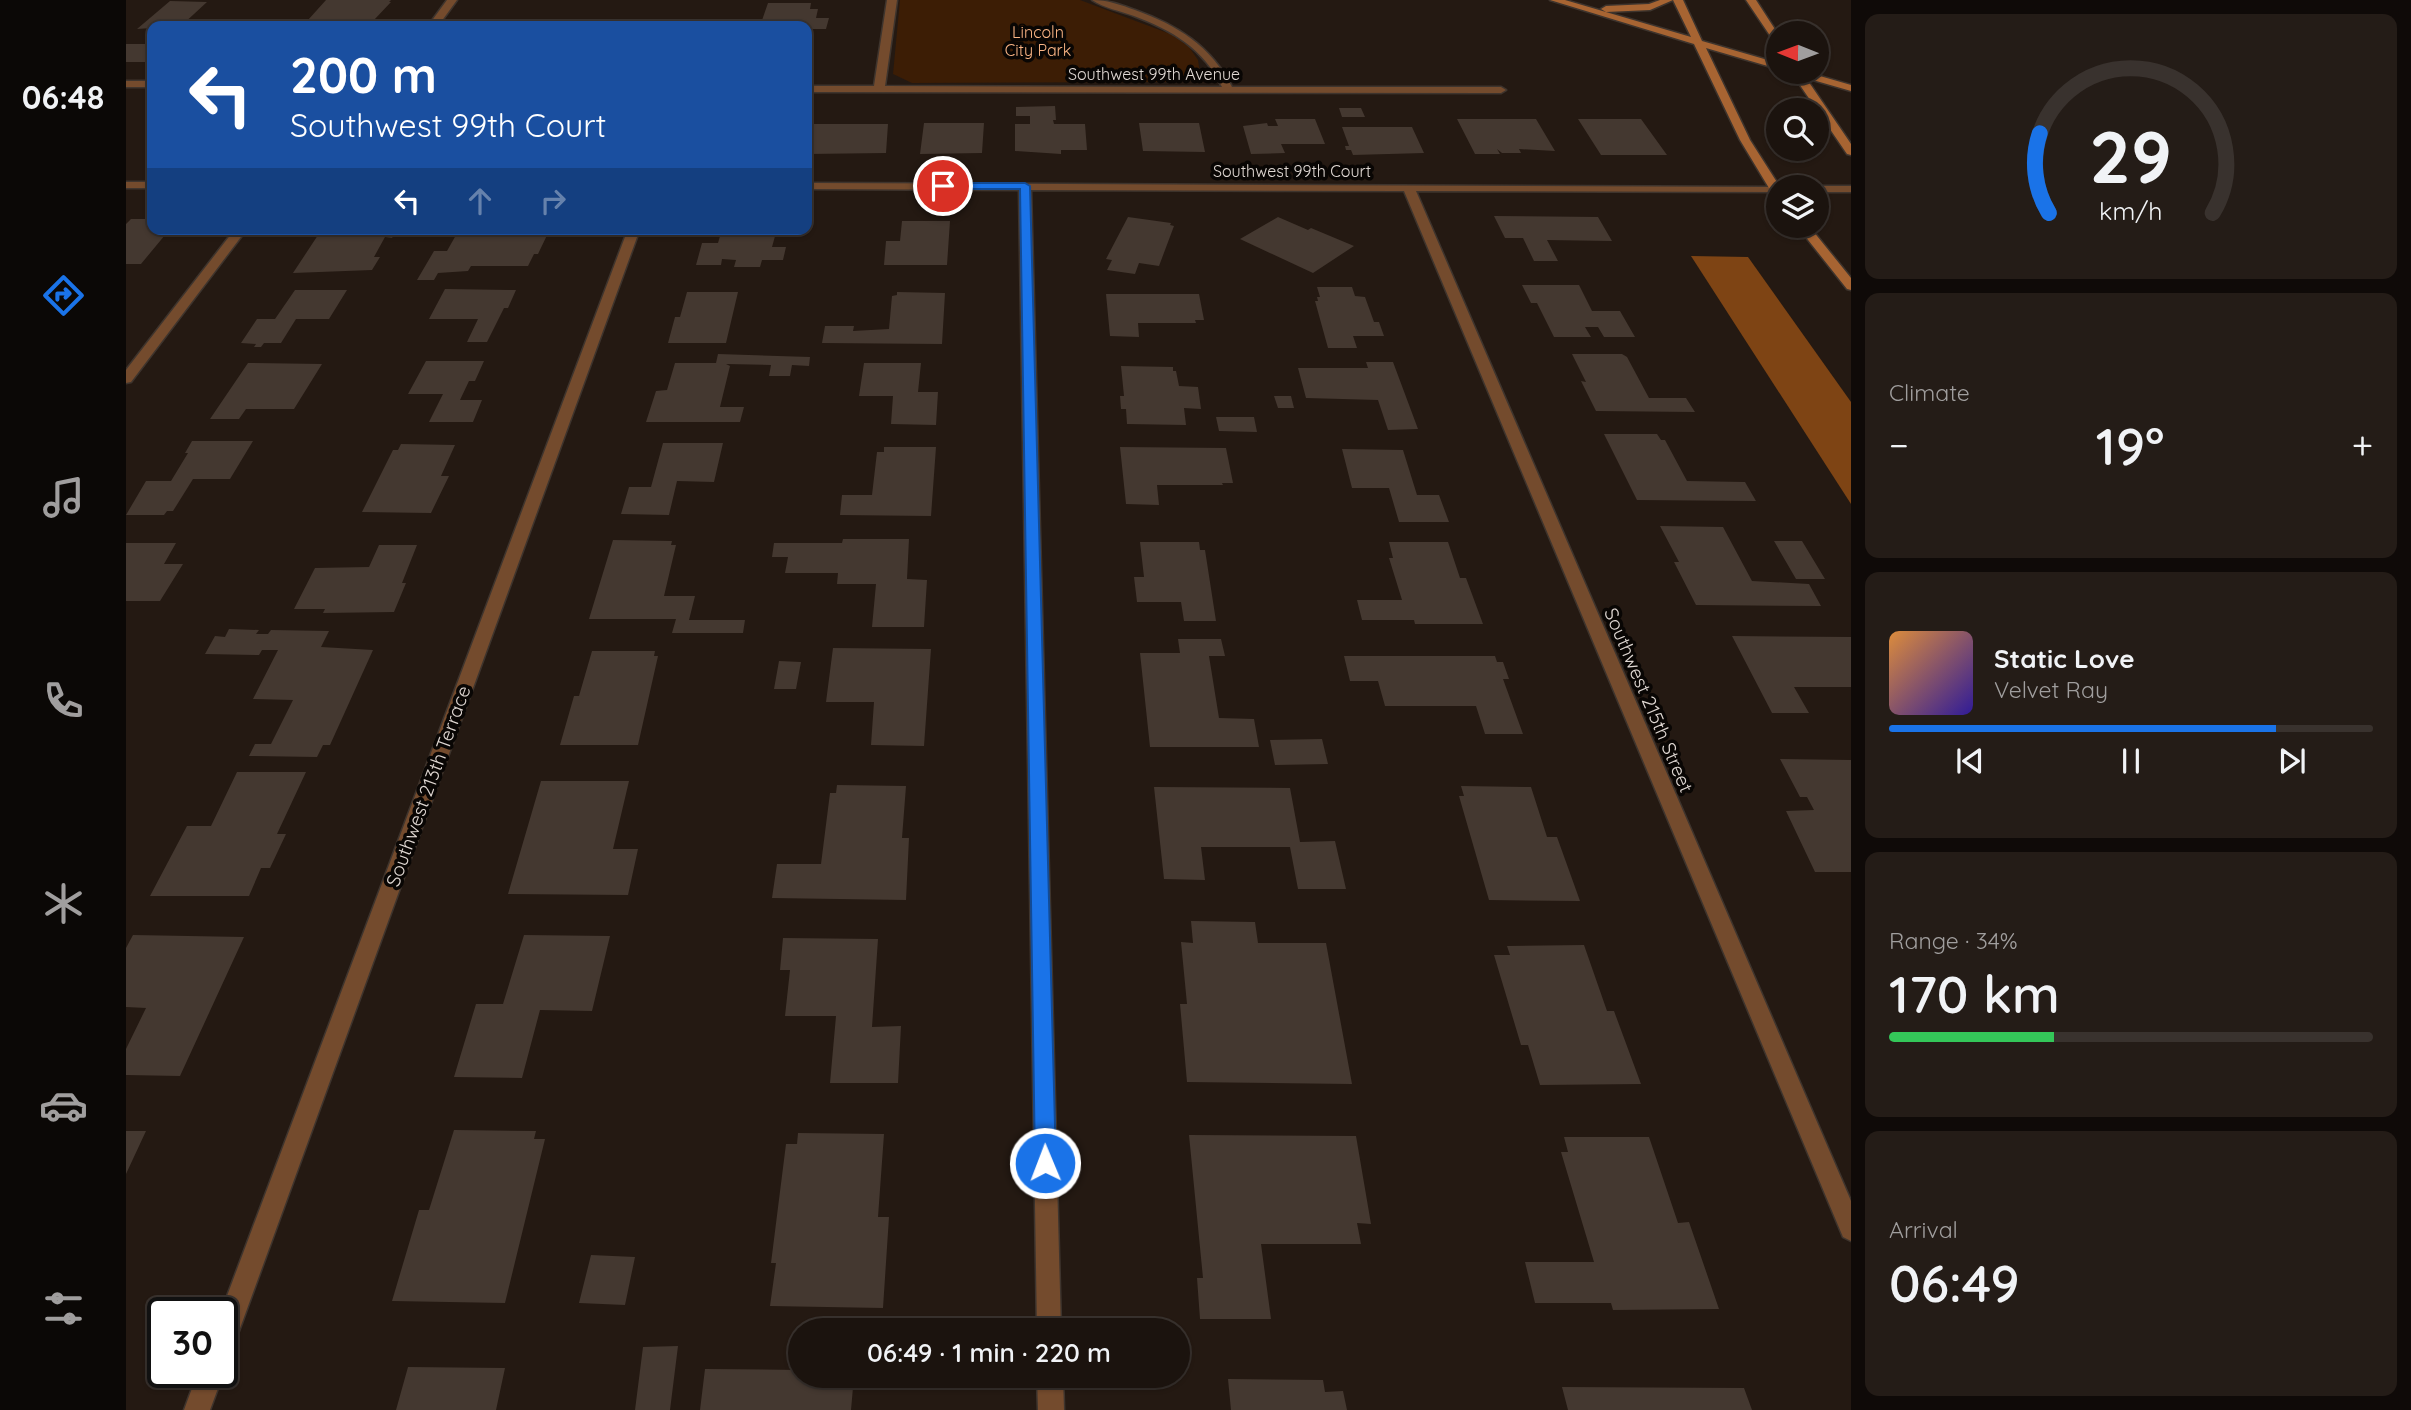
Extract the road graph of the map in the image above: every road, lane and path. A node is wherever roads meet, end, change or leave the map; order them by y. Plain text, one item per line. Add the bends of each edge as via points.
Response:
1 (452, 0) edge
2 (892, 0) edge
3 (1097, 0) edge
4 (1555, 0) edge
5 (1668, 0) edge
6 (1678, 0) edge
7 (1751, 0) edge
8 (1581, 8) junction
9 (437, 21) edge
10 (1766, 23) edge
11 (1699, 42) junction
12 (1766, 62) edge
13 (1829, 81) edge
14 (126, 84) edge
15 (147, 84) edge
16 (1805, 84) edge
17 (1851, 88) edge
18 (812, 89) edge
19 (879, 89) junction
20 (1229, 90) junction
21 (1501, 90) dead end
22 (1850, 150) edge
23 (1767, 175) edge
24 (126, 185) edge
25 (147, 185) edge
26 (812, 186) edge
27 (1025, 186) junction
28 (1408, 187) junction
29 (1829, 189) edge
30 (1851, 189) edge
31 (1766, 190) edge
32 (236, 235) edge
33 (632, 235) edge
34 (1813, 238) edge
35 (1851, 286) edge
36 (126, 379) edge
37 (1851, 1229) edge
38 (238, 1299) edge
39 (1049, 1318) edge
40 (205, 1388) edge
41 (1050, 1388) edge
42 (197, 1410) edge
43 (1051, 1410) edge

1 - 9 street
2 - 19 street
3 - 20 street via 1192,40 1213,61
4 - 8 main road
5 - 8 main road via 1636,8
6 - 11 main road
7 - 10 main road
8 - 11 main road
11 - 12 main road
11 - 23 main road via 1745,140
13 - 17 main road
14 - 15 street
16 - 22 main road
18 - 19 street, Southwest 99th Avenue
19 - 20 street, Southwest 99th Avenue
20 - 21 street, Southwest 99th Avenue
24 - 25 street
26 - 27 street, Southwest 99th Court
27 - 28 street, Southwest 99th Court
27 - 39 street
28 - 31 street, Southwest 99th Court
28 - 37 street, Southwest 215th Street
29 - 30 street
32 - 36 street
33 - 38 street, Southwest 213th Terrace
34 - 35 main road
40 - 42 street
41 - 43 street

